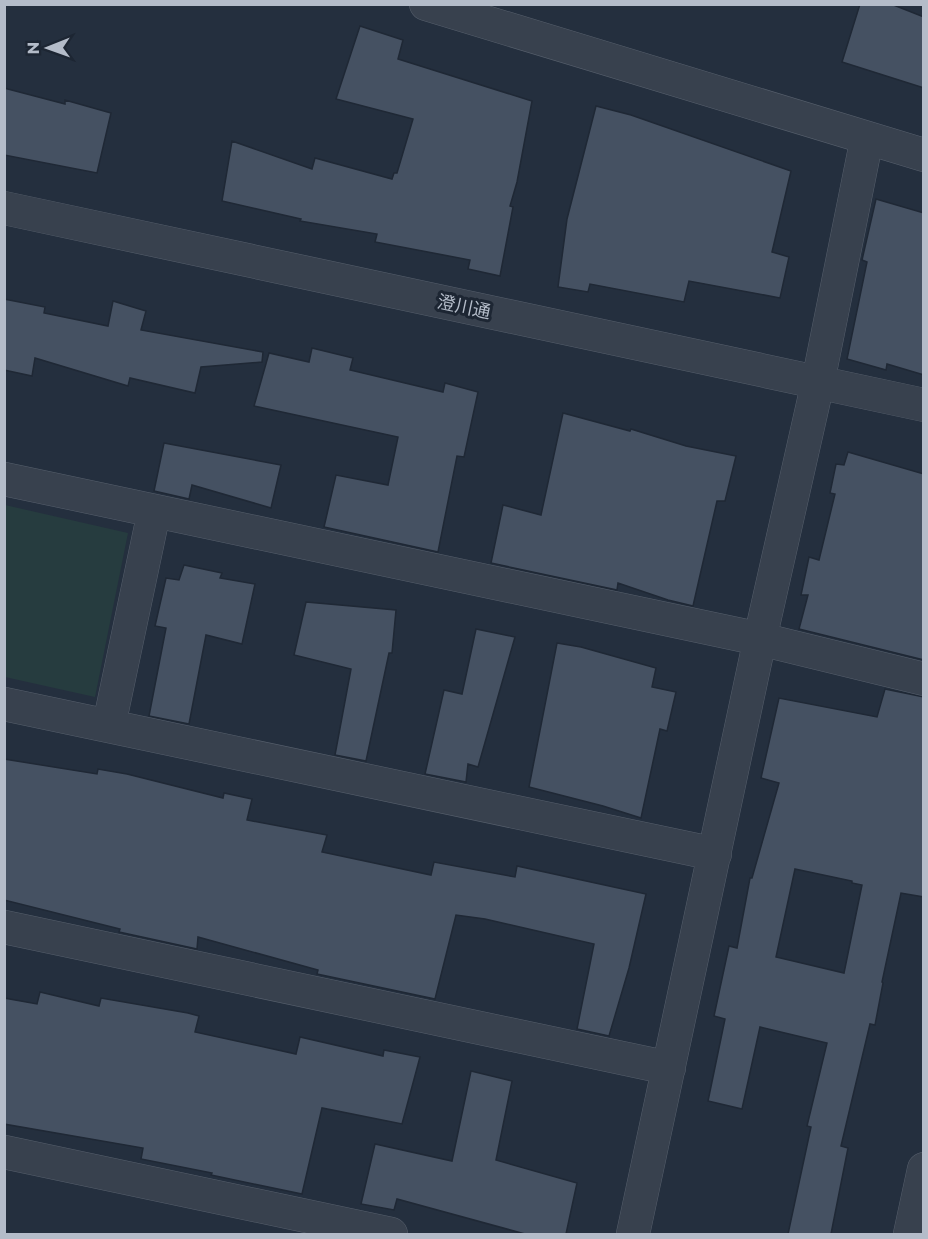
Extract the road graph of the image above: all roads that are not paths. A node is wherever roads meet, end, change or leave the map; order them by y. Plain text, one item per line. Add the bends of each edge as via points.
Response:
1 (426, 4) edge
2 (867, 138) junction
3 (924, 155) edge
4 (4, 208) edge
5 (818, 382) junction
6 (924, 405) edge
7 (4, 479) edge
8 (154, 512) junction
9 (760, 639) junction
10 (924, 679) edge
11 (4, 704) edge
12 (109, 725) junction
13 (715, 854) junction
14 (4, 927) edge
15 (669, 1068) junction
16 (4, 1152) edge
17 (924, 1169) edge
18 (391, 1234) edge
19 (633, 1234) edge
20 (909, 1234) edge

1 - 2 street
2 - 3 street
2 - 5 street
4 - 5 street, 澄川通
5 - 6 street, 澄川通
5 - 9 street
7 - 8 street
8 - 9 street
8 - 12 street
9 - 10 street
9 - 13 street
11 - 12 street
12 - 13 street
13 - 15 street
14 - 15 street
15 - 19 street
16 - 18 street
17 - 20 street

